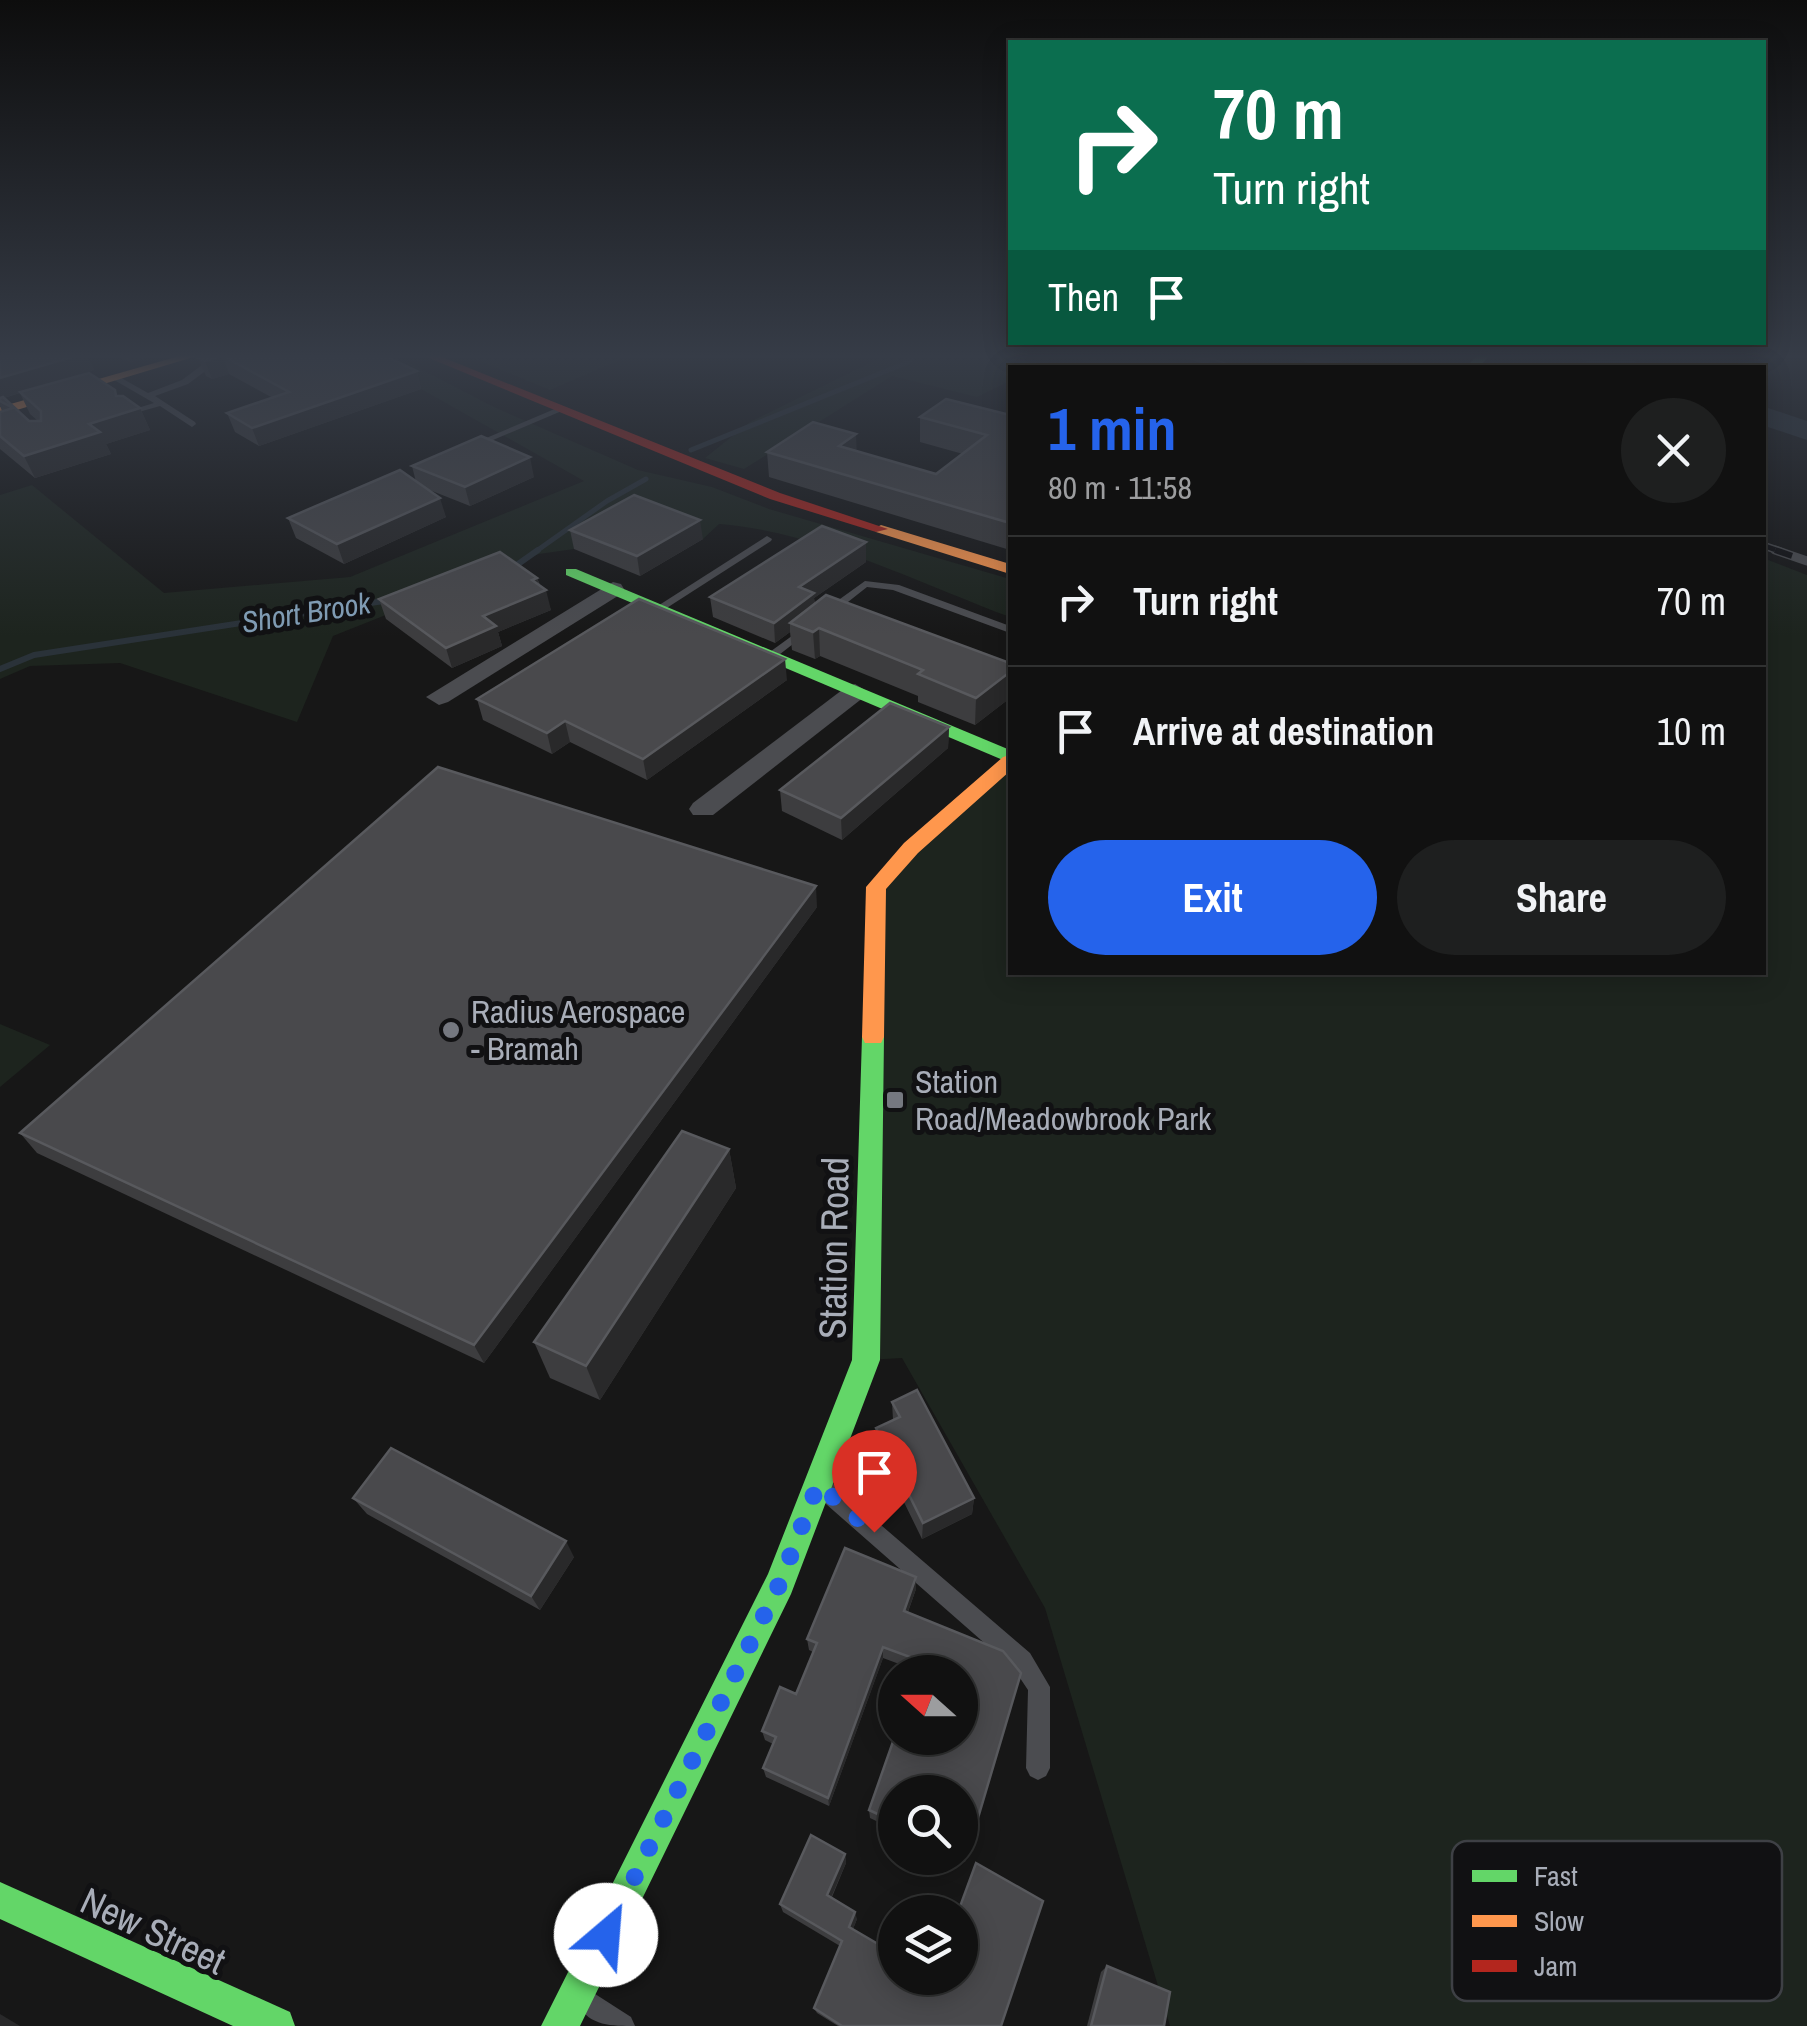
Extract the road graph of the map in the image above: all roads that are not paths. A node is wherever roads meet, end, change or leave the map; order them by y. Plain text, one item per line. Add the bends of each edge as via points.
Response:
1 (654, 448) edge
2 (767, 540) dead end
3 (1008, 568) edge
4 (571, 572) dead end
5 (613, 590) junction
6 (658, 609) junction
7 (826, 614) junction
8 (844, 620) edge
9 (1008, 629) edge
10 (771, 656) junction
11 (855, 692) junction
12 (438, 697) dead end
13 (1008, 758) edge
14 (1008, 761) edge
15 (703, 809) dead end
16 (818, 1484) junction
17 (1038, 1768) dead end
18 (0, 1900) edge
19 (576, 1995) junction
20 (276, 2026) edge
21 (560, 2026) edge
22 (622, 2026) edge

1 - 3 street via 775,496
2 - 6 lane
4 - 5 street
5 - 6 street
5 - 12 street
6 - 10 street
7 - 8 lane
7 - 9 lane via 864,584 895,586
7 - 10 lane
10 - 11 street
11 - 13 street
11 - 15 street
14 - 16 street, Station Road via 876,887 866,1360
16 - 17 lane via 1022,1661 1040,1687
16 - 19 street, Station Road via 780,1583
18 - 20 street, New Street
19 - 21 street, Station Road
19 - 22 lane

